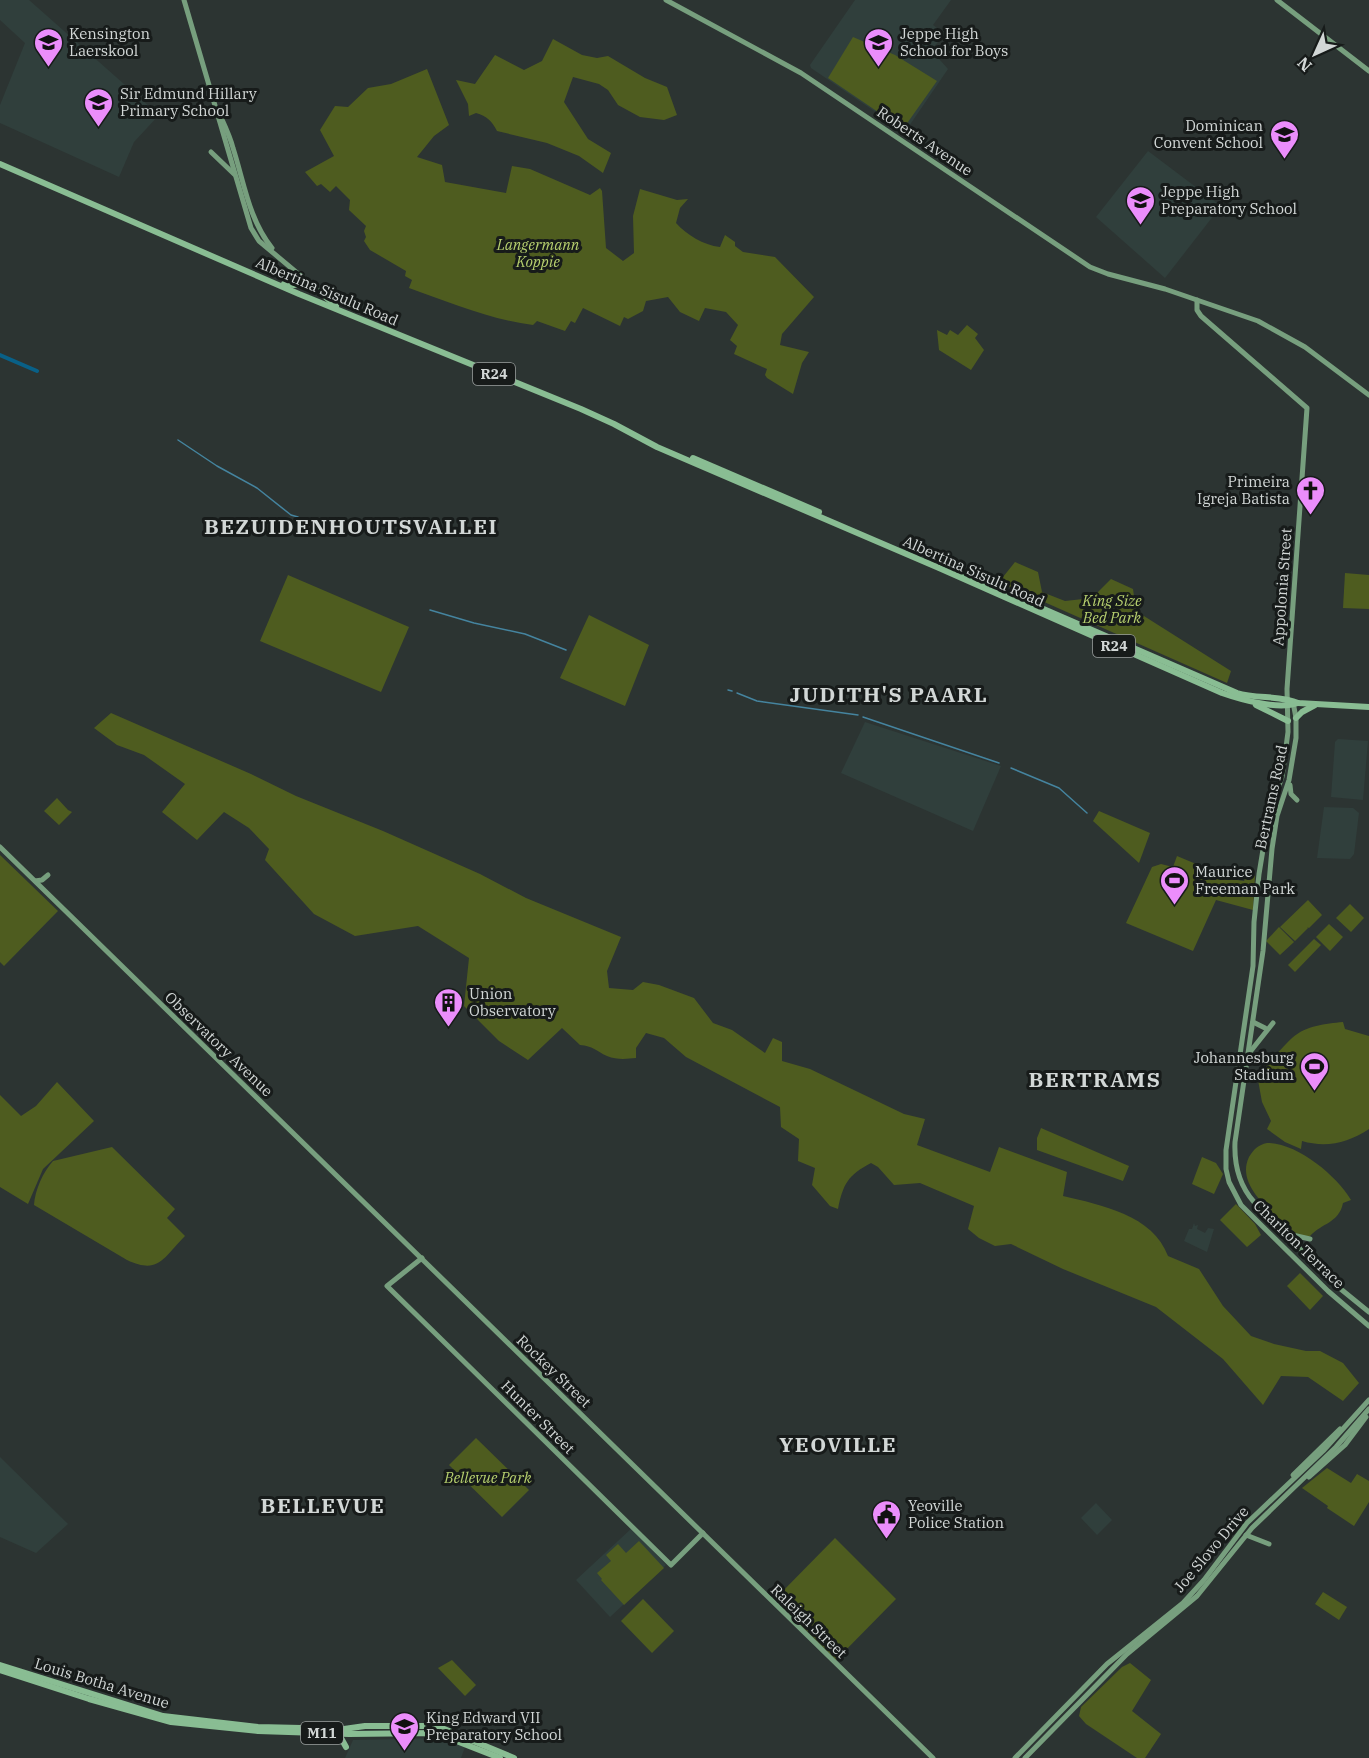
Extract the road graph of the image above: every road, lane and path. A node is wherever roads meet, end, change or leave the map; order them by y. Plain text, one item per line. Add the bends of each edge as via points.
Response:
1 (183, 0) edge
2 (666, 0) edge
3 (1277, 0) edge
4 (1369, 71) edge
5 (216, 106) junction
6 (211, 152) dead end
7 (0, 164) edge
8 (235, 175) junction
9 (277, 254) junction
10 (276, 283) junction
11 (310, 283) junction
12 (299, 294) junction
13 (1197, 300) junction
14 (340, 310) junction
15 (1369, 395) edge
16 (645, 441) junction
17 (1241, 699) junction
18 (1291, 701) junction
19 (1318, 704) junction
20 (1369, 707) edge
21 (1296, 718) junction
22 (1288, 721) junction
23 (1289, 780) junction
24 (1297, 800) dead end
25 (0, 847) edge
26 (48, 875) dead end
27 (35, 881) junction
28 (1253, 1022) junction
29 (1273, 1023) dead end
30 (1265, 1028) dead end
31 (1248, 1055) junction
32 (1235, 1166) joint
33 (1226, 1169) joint
34 (1284, 1233) junction
35 (1310, 1239) dead end
36 (422, 1258) junction
37 (1369, 1312) edge
38 (1369, 1326) edge
39 (1369, 1400) edge
40 (1369, 1411) edge
41 (1312, 1466) junction
42 (1302, 1480) junction
43 (1287, 1484) junction
44 (669, 1500) joint
45 (703, 1533) junction
46 (1246, 1535) junction
47 (1269, 1544) dead end
48 (0, 1665) edge
49 (0, 1670) edge
50 (336, 1734) junction
51 (346, 1747) dead end
52 (500, 1758) edge
53 (514, 1758) edge
54 (933, 1758) edge
55 (1015, 1758) edge
56 (1025, 1758) edge

1 - 5 main road
2 - 13 main road, Roberts Avenue via 801,73 1090,267
3 - 4 main road
5 - 8 main road
5 - 9 main road via 233,146 256,225
6 - 8 main road
7 - 10 main road, Albertina Sisulu Road / R24
8 - 9 main road via 251,228
9 - 11 main road
10 - 11 main road, R24
10 - 12 main road, Albertina Sisulu Road / R24
11 - 12 main road
11 - 14 main road, R24
12 - 14 main road, Albertina Sisulu Road / R24
13 - 15 main road, Roberts Avenue via 1258,321 1298,342
13 - 18 main road, Appolonia Street via 1201,316 1307,408
14 - 16 main road, Albertina Sisulu Road / R24 via 580,409
16 - 17 main road, Albertina Sisulu Road / R24
16 - 18 main road, Albertina Sisulu Road / R24 via 653,441 1229,690
17 - 18 main road, Albertina Sisulu Road / R24
17 - 22 main road
18 - 19 main road, Albertina Sisulu Road / R24
18 - 21 main road, Bertrams Road
18 - 22 main road, Bertrams Road
19 - 20 main road, Albertina Sisulu Road / R24
19 - 21 main road
21 - 23 main road, Bertrams Road
22 - 33 main road, Bertrams Road via 1282,777 1269,813 1258,882 1253,966
23 - 24 main road via 1290,792
23 - 28 main road, Bertrams Road via 1273,841
25 - 27 main road, Observatory Avenue
26 - 27 main road
27 - 36 main road, Observatory Avenue
28 - 30 main road
28 - 31 main road, Bertrams Road
29 - 31 main road
31 - 32 main road, Bertrams Road
32 - 34 main road, Charlton Terrace via 1250,1197
33 - 38 main road, Charlton Terrace via 1241,1205 1311,1276
34 - 35 main road
34 - 37 main road, Charlton Terrace
36 - 44 main road, Rockey Street
36 - 45 main road, Hunter Street via 387,1286 671,1565
39 - 41 main road, Joe Slovo Drive
39 - 43 main road
40 - 41 main road, Joe Slovo Drive
40 - 42 main road via 1345,1445
41 - 42 main road, Joe Slovo Drive
41 - 43 main road, Joe Slovo Drive
42 - 46 main road, Joe Slovo Drive
43 - 55 main road, Joe Slovo Drive via 1247,1523 1183,1603 1115,1657
44 - 45 main road, Raleigh Street
45 - 54 main road, Raleigh Street
46 - 47 main road
46 - 56 main road, Joe Slovo Drive via 1191,1602 1127,1654
48 - 53 main road, Louis Botha Avenue / M11 via 163,1716 258,1727 437,1726
49 - 50 main road, Louis Botha Avenue / M11 via 162,1720 238,1730
50 - 51 main road
50 - 52 main road, Louis Botha Avenue / M11 via 436,1733

